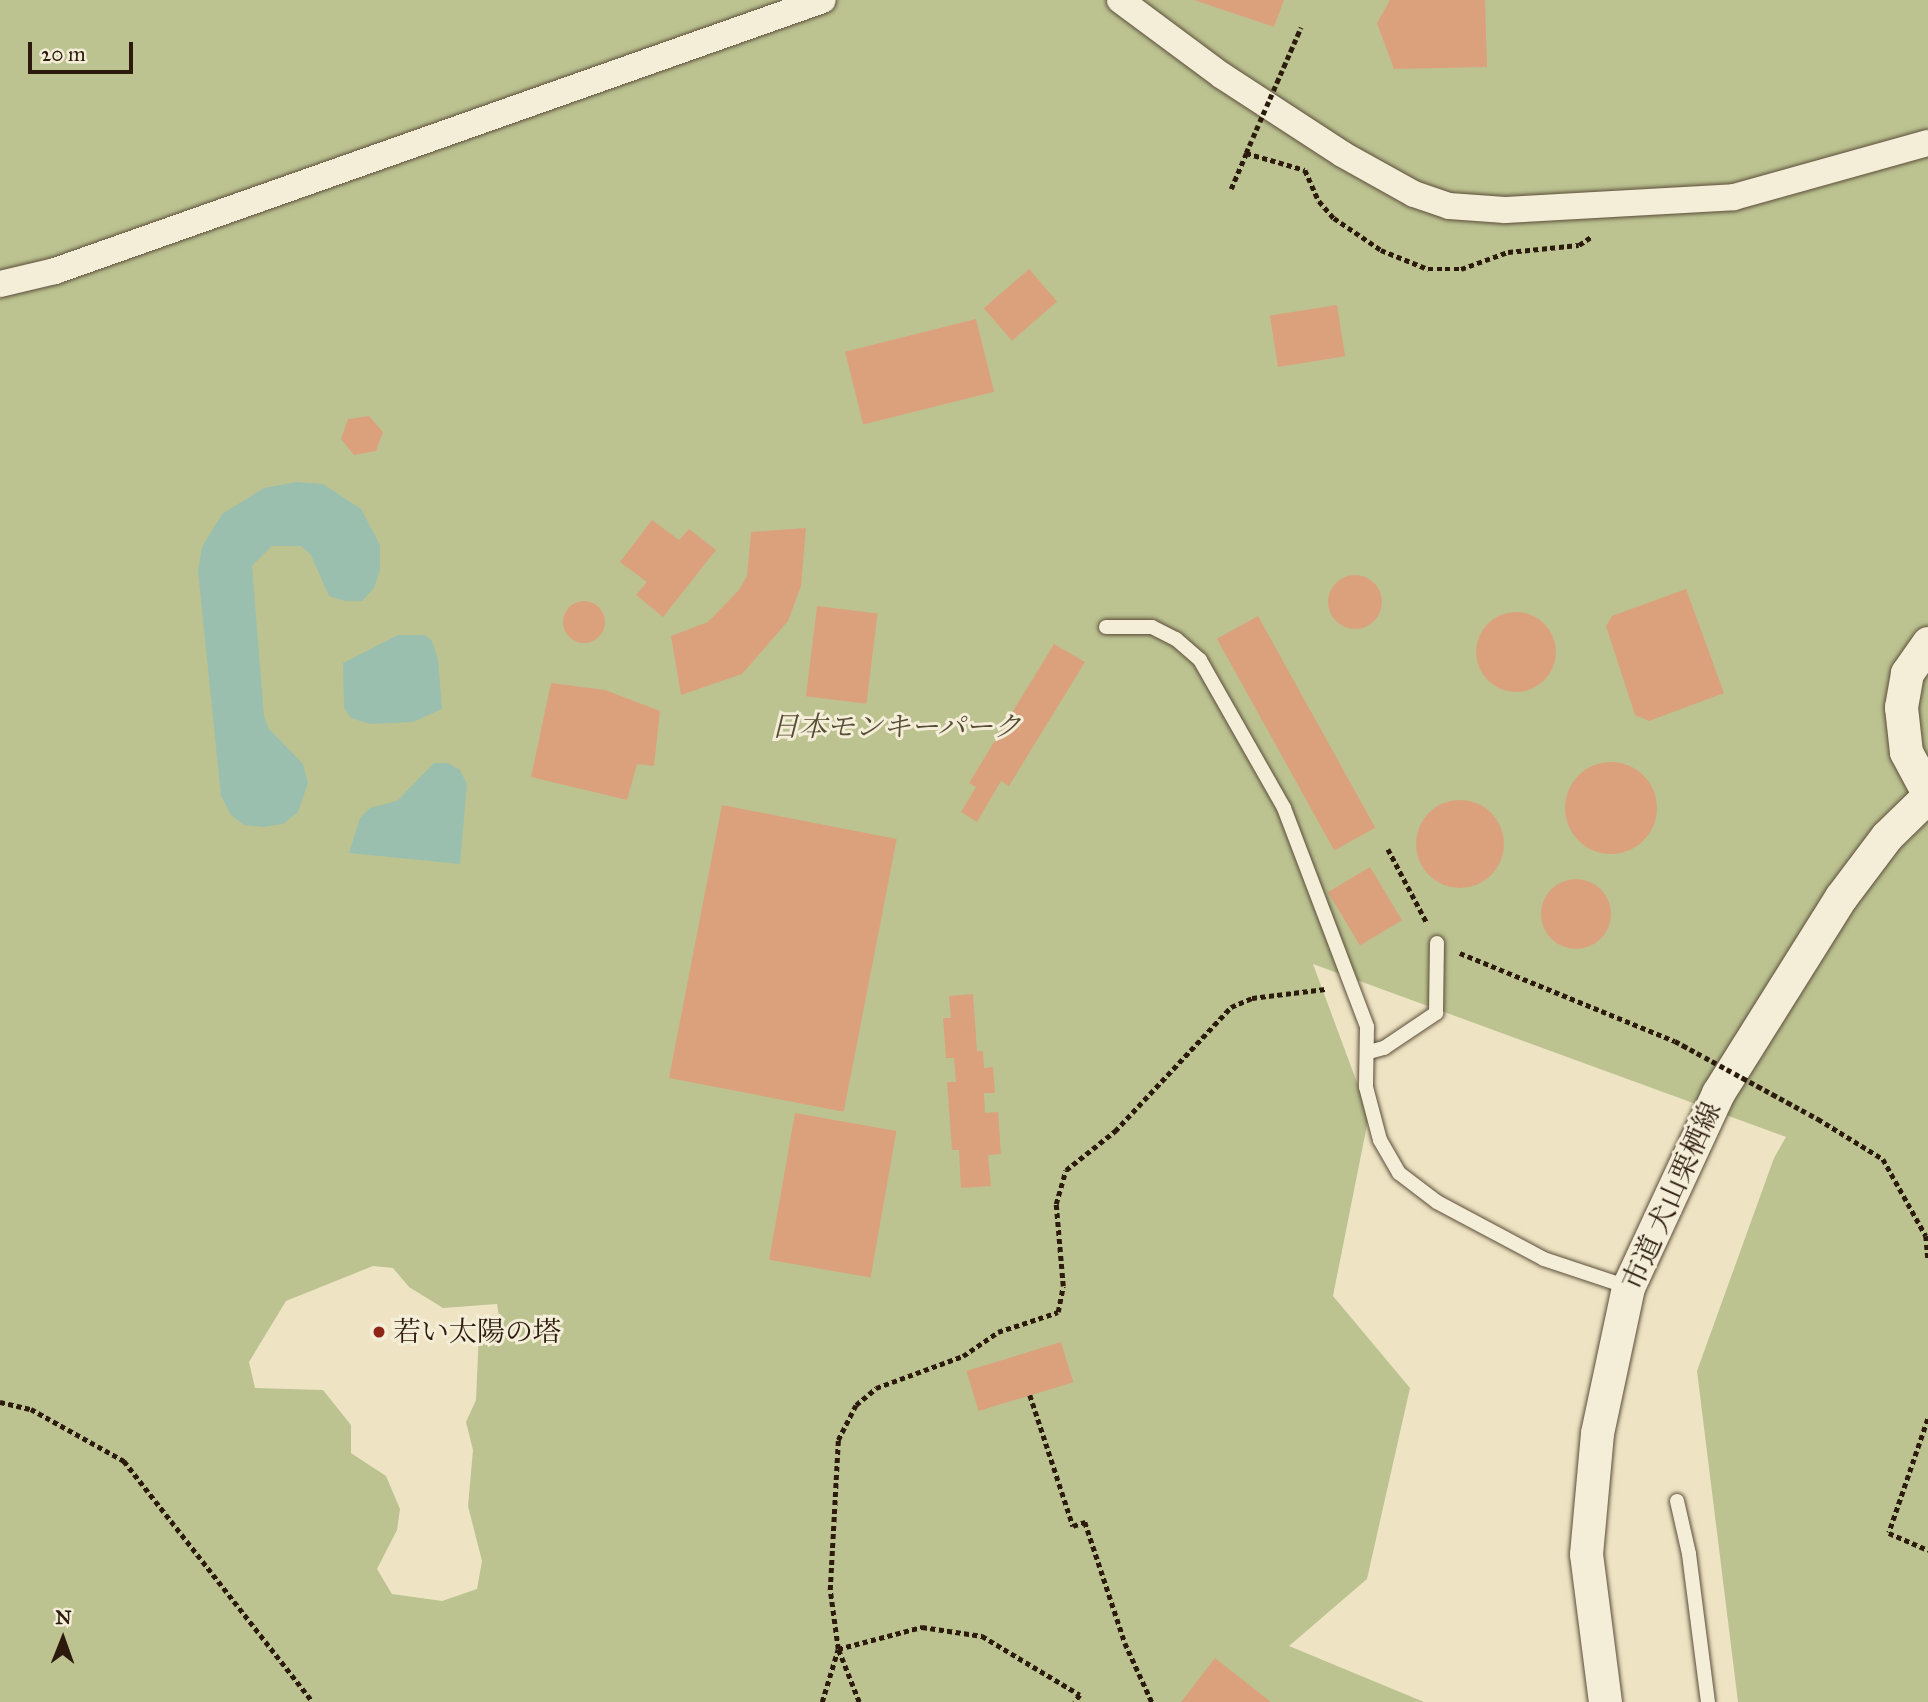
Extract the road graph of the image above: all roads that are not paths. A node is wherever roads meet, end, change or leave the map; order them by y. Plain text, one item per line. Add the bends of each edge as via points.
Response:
1 (823, 0) edge
2 (1119, 0) edge
3 (1928, 143) edge
4 (0, 284) edge
5 (1106, 627) dead end
6 (1928, 643) edge
7 (1928, 794) edge
8 (1437, 943) road end
9 (1369, 1052) junction
10 (1628, 1287) junction
11 (1677, 1501) dead end
12 (1605, 1702) edge
13 (1708, 1702) edge

1 - 4 street via 55,271
2 - 3 street via 1221,75 1342,154 1414,194 1449,206 1506,210 1734,197
5 - 9 lane via 1152,627 1199,660 1284,808 1367,1027
6 - 7 street via 1907,673 1901,708 1906,752
7 - 10 street, 市道 犬山栗栖線 via 1887,836 1841,897 1717,1093
8 - 9 lane via 1436,1013 1384,1048
9 - 10 lane via 1366,1087 1380,1140 1399,1173 1437,1202 1544,1259
10 - 12 street, 市道 犬山栗栖線 via 1597,1433 1586,1554
11 - 13 lane via 1689,1554

